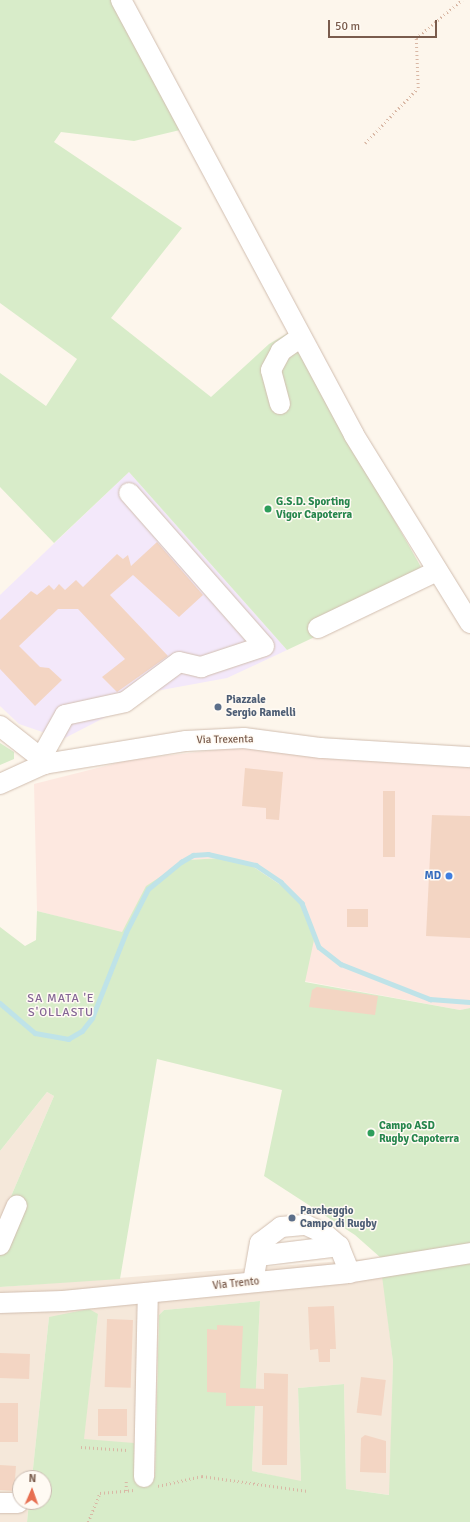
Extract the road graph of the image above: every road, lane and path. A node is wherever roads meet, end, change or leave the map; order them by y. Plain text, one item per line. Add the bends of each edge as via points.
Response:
1 (121, 0) edge
2 (462, 0) edge
3 (366, 143) dead end
4 (301, 336) junction
5 (280, 404) dead end
6 (129, 493) dead end
7 (437, 571) junction
8 (470, 623) edge
9 (318, 628) dead end
10 (0, 726) edge
11 (469, 756) edge
12 (43, 761) junction
13 (0, 784) edge
14 (17, 1205) dead end
15 (0, 1245) edge
16 (470, 1254) edge
17 (350, 1273) junction
18 (253, 1282) junction
19 (148, 1293) junction
20 (0, 1303) edge
21 (81, 1447) dead end
22 (127, 1456) dead end
23 (138, 1479) junction
24 (126, 1491) junction
25 (308, 1491) dead end
26 (88, 1522) edge

1 - 4 street
2 - 3 path via 416,38 418,88
4 - 5 street via 281,351 271,370
4 - 7 street via 354,434
6 - 12 street via 264,646 201,667 179,662 125,702 65,715
7 - 8 street
7 - 9 street
10 - 12 street
11 - 12 street, Via Trexenta via 322,748 244,738 135,747
12 - 13 street, Via Trexenta
14 - 15 street
16 - 17 street, Via Trento
17 - 18 street, Via Trento
17 - 18 street via 338,1246 306,1225 281,1227 260,1244
18 - 19 street, Via Trento
19 - 20 street, Via Trento
19 - 23 street
21 - 22 path via 127,1450
23 - 24 path
23 - 24 path
23 - 25 path via 202,1476
24 - 26 path via 100,1493

